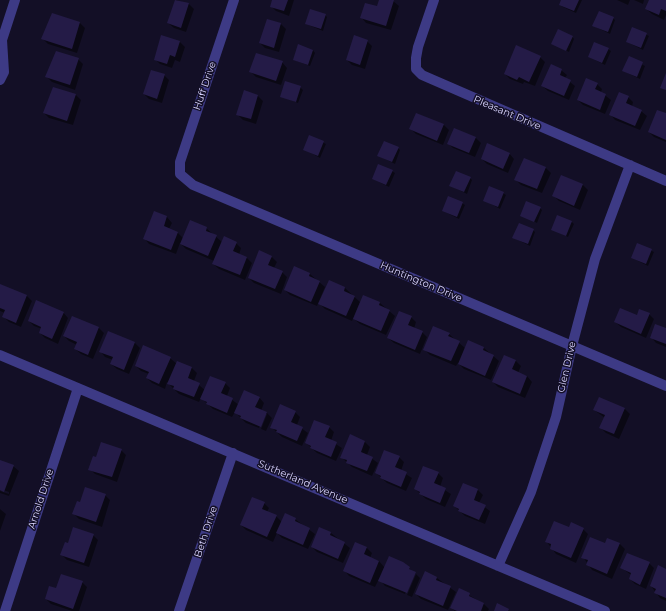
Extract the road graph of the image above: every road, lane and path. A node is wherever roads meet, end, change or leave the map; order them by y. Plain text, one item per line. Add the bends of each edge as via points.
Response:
1 (15, 0) edge
2 (234, 0) edge
3 (434, 0) edge
4 (0, 80) edge
5 (630, 165) junction
6 (180, 174) joint
7 (666, 181) edge
8 (572, 346) junction
9 (0, 355) edge
10 (666, 386) edge
11 (78, 388) junction
12 (233, 453) junction
13 (498, 566) junction
14 (5, 611) edge
15 (180, 611) edge
16 (605, 611) edge

1 - 4 street via 2,40 4,72
2 - 6 street, Huff Drive via 184,147
3 - 5 street, Pleasant Drive via 416,58 416,69 422,75
5 - 7 street, Pleasant Drive
5 - 8 street, Glen Drive via 595,259
6 - 8 street, Huntington Drive via 193,185
8 - 10 street, Huntington Drive
8 - 13 street, Glen Drive via 551,432 531,492
9 - 11 street, Sutherland Avenue
11 - 12 street, Sutherland Avenue
11 - 14 street, Arnold Drive
12 - 13 street, Sutherland Avenue
12 - 15 street, Beth Drive
13 - 16 street, Sutherland Avenue

